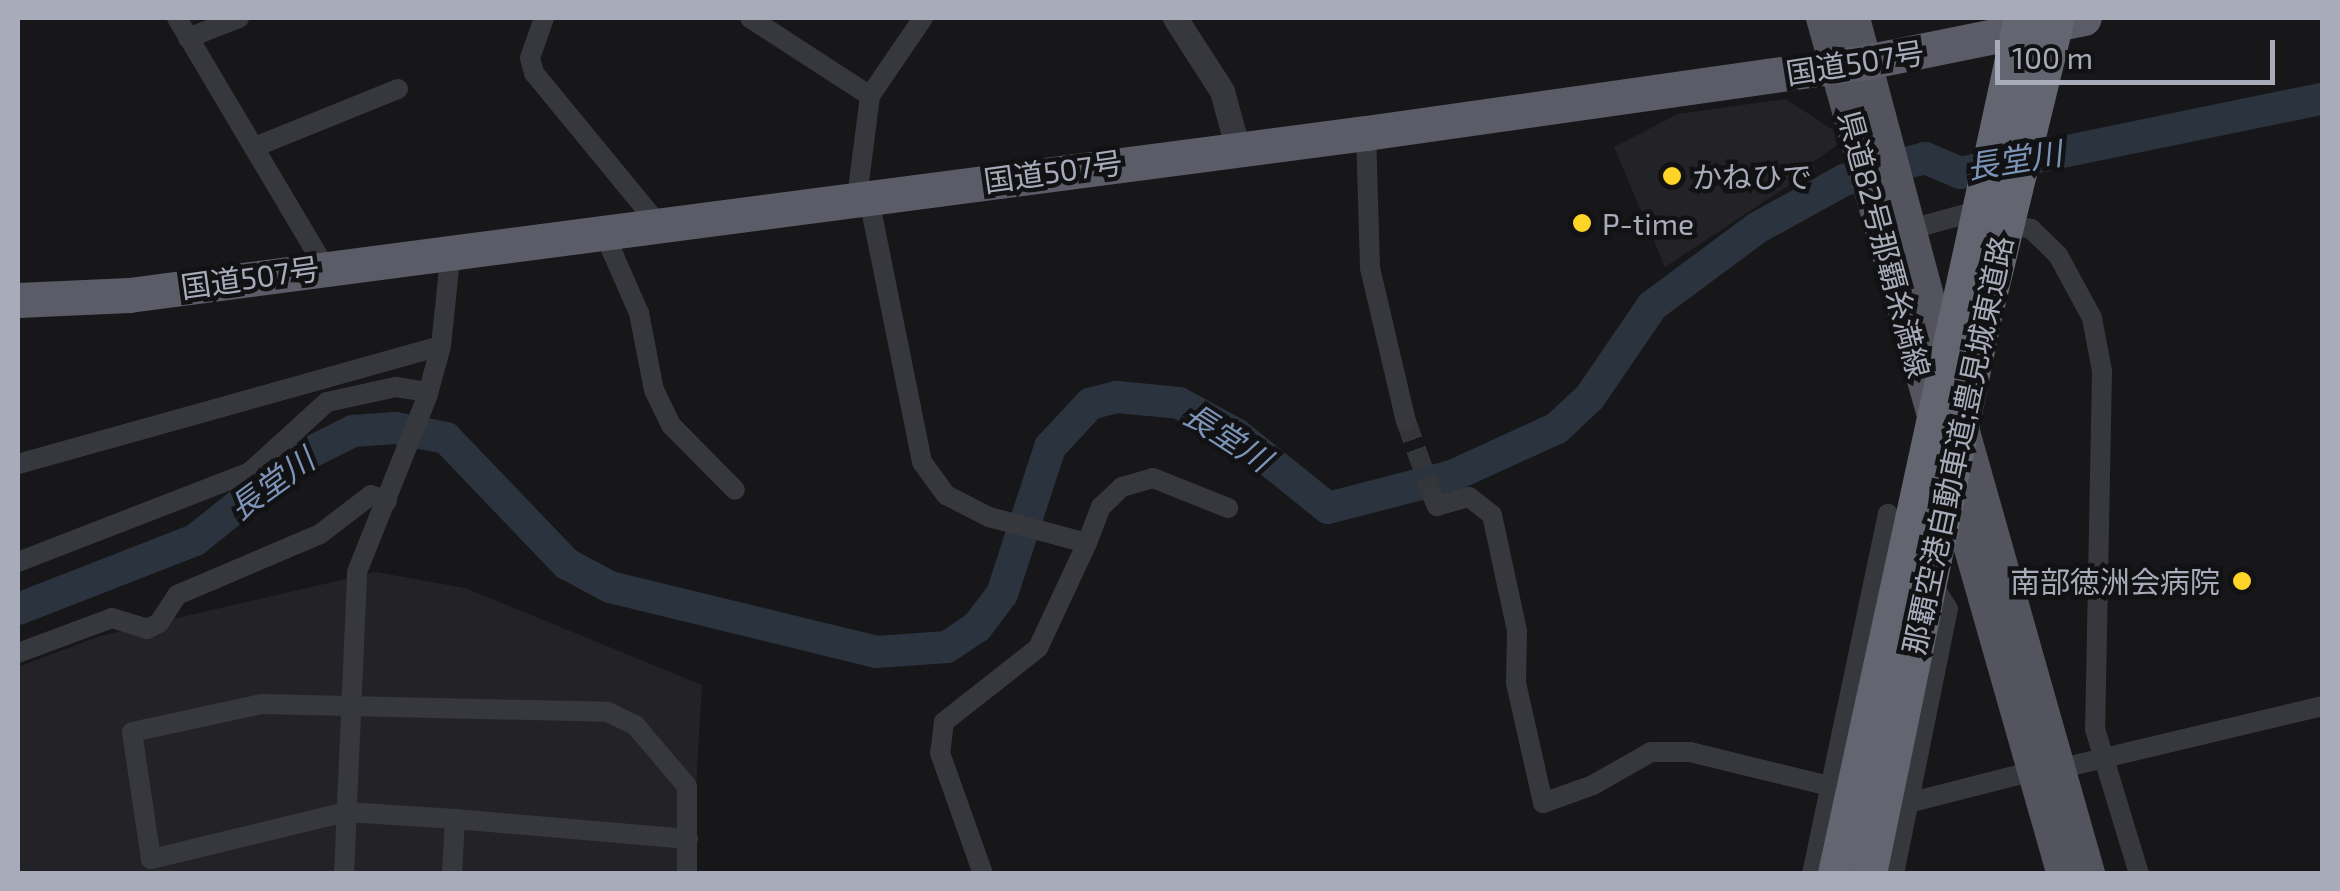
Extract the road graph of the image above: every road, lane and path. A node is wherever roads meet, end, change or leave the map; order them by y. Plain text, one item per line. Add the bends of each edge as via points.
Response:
1 (176, 18) edge
2 (240, 18) edge
3 (544, 18) edge
4 (750, 18) edge
5 (923, 18) edge
6 (1175, 18) edge
7 (1822, 18) edge
8 (1854, 18) edge
9 (2023, 18) edge
10 (2056, 18) edge
11 (2084, 18) edge
12 (188, 38) junction
13 (1851, 64) junction
14 (398, 89) dead end
15 (870, 96) junction
16 (1366, 134) junction
17 (257, 146) junction
18 (1237, 146) junction
19 (868, 196) junction
20 (1897, 215) junction
21 (657, 224) junction
22 (603, 231) junction
23 (451, 250) junction
24 (324, 266) junction
25 (18, 300) edge
26 (441, 346) junction
27 (428, 395) junction
28 (1406, 421) tunnel mouth
29 (18, 464) edge
30 (735, 490) dead end
31 (1433, 496) dead end
32 (389, 497) junction
33 (1228, 508) dead end
34 (1087, 543) junction
35 (18, 562) edge
36 (18, 653) edge
37 (351, 701) junction
38 (2322, 706) edge
39 (2099, 760) junction
40 (2046, 770) junction
41 (1828, 784) junction
42 (1904, 804) junction
43 (346, 812) junction
44 (455, 819) junction
45 (688, 839) junction
46 (344, 874) edge
47 (452, 874) edge
48 (687, 874) edge
49 (983, 874) edge
50 (1812, 874) edge
51 (1836, 874) edge
52 (1868, 874) edge
53 (1894, 874) edge
54 (2063, 874) edge
55 (2088, 874) edge
56 (2139, 874) edge

1 - 12 street
2 - 12 street
3 - 21 street via 530,58 534,74
4 - 15 street
5 - 15 street
6 - 18 street via 1222,91
7 - 13 main road, 県道82号那覇糸満線
8 - 13 main road, 県道82号那覇糸満線
9 - 51 highway, 那覇空港自動車道;豊見城東道路, bridge
10 - 52 highway, 那覇空港自動車道;豊見城東道路, bridge via 1982,321
11 - 13 highway, 国道507号
12 - 17 street
13 - 16 highway, 国道507号
13 - 20 main road, 県道82号那覇糸満線
14 - 17 street
15 - 19 street via 859,182
16 - 18 highway, 国道507号
16 - 28 street via 1370,268
17 - 24 street
18 - 19 highway, 国道507号
19 - 21 highway, 国道507号
19 - 34 street via 922,462 946,495 989,516
20 - 39 street via 1966,214 2031,229 2065,265 2092,318 2102,371
20 - 40 main road, 県道82号那覇糸満線
21 - 22 highway, 国道507号
22 - 23 highway, 国道507号
22 - 30 street via 639,313 654,390 672,425
23 - 24 highway, 国道507号
23 - 26 street
24 - 25 highway, 国道507号 via 129,295
26 - 27 street
26 - 29 street
27 - 32 street
27 - 35 street via 396,387 327,402 250,472
31 - 41 street via 1437,506 1470,497 1492,514 1517,630 1516,683 1543,802 1594,785 1651,752 1690,752
32 - 36 street via 371,495 320,534 177,595 160,622 147,629 112,618
32 - 37 street via 357,572
33 - 34 street via 1153,478 1122,487 1101,507
34 - 49 street via 1038,648 944,722 940,754
37 - 43 street
37 - 43 street via 262,704 132,732 151,859
37 - 45 street via 608,712 635,724 687,786
38 - 39 street
39 - 40 street
39 - 56 street
40 - 42 street
40 - 54 main road, 県道82号那覇糸満線
40 - 55 main road, 県道82号那覇糸満線
41 - 42 street
41 - 42 street via 1888,514 1948,609
41 - 50 street
42 - 53 street
43 - 44 street
43 - 46 street
44 - 45 street
44 - 47 street
45 - 48 street

